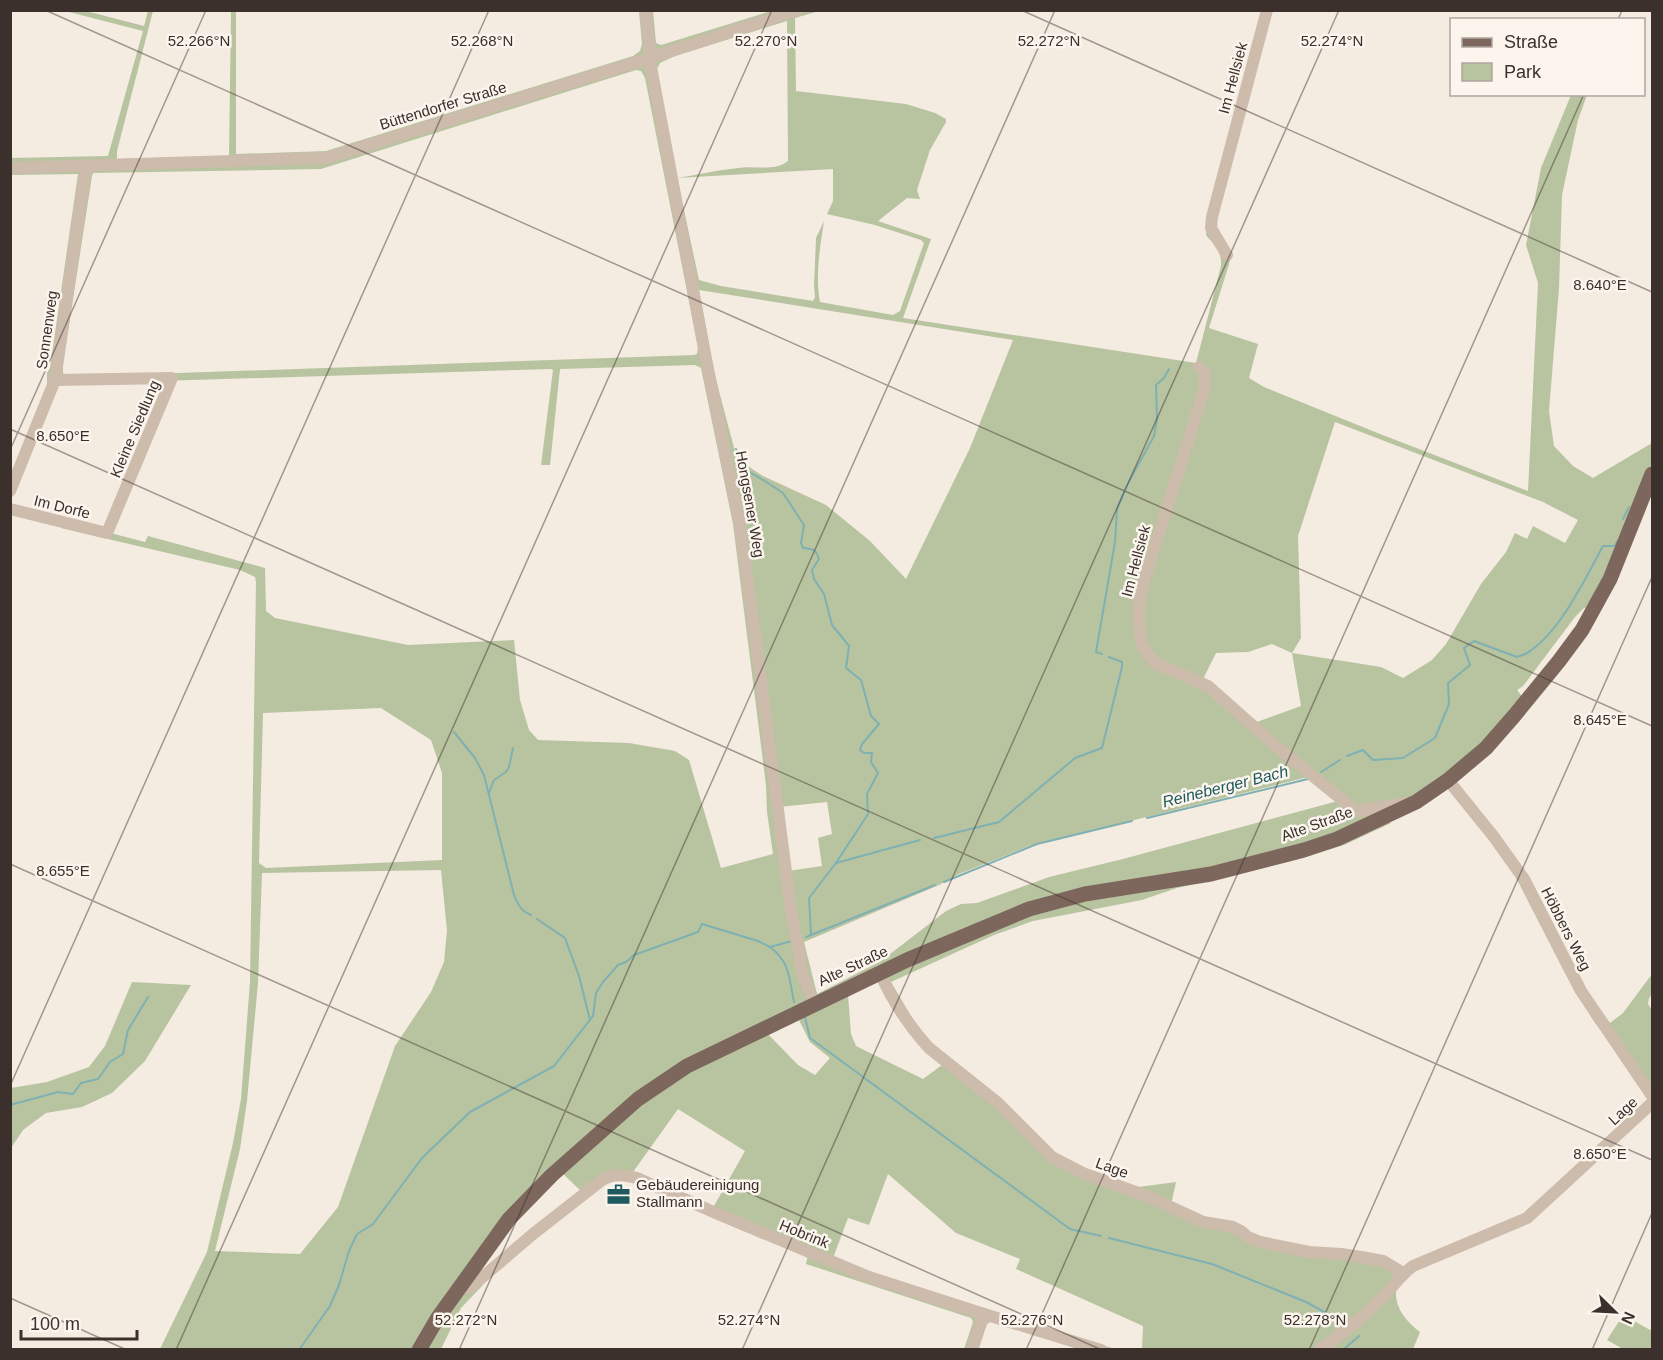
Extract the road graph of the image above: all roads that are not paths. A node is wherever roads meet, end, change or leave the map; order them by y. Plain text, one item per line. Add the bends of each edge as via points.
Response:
1 (646, 10) edge
2 (798, 10) edge
3 (1267, 10) edge
4 (650, 58) junction
5 (86, 166) junction
6 (10, 168) edge
7 (1227, 255) dead end
8 (1198, 367) dead end
9 (55, 380) junction
10 (1653, 474) edge
11 (10, 491) edge
12 (10, 509) edge
13 (107, 533) joint
14 (1244, 717) joint
15 (1448, 780) junction
16 (1416, 802) junction
17 (880, 973) junction
18 (815, 1004) junction
19 (1653, 1096) edge
20 (1653, 1103) edge
21 (1403, 1273) junction
22 (461, 1285) junction
23 (984, 1314) junction
24 (419, 1350) edge
25 (972, 1350) edge
26 (1101, 1350) edge
27 (1319, 1350) edge

1 - 4 street, Hongsener Weg
2 - 4 street, Büttendorfer Straße
3 - 7 street, Im Hellsiek via 1212,217 1211,228
4 - 5 street, Büttendorfer Straße via 327,158
4 - 18 street, Hongsener Weg via 740,526 791,910 803,976
5 - 6 street, Büttendorfer Straße
5 - 9 street, Sonnenweg
8 - 14 street, Im Hellsiek via 1205,372 1205,387 1146,575 1139,623 1142,642 1155,663 1208,686
9 - 11 street, Sonnenweg
9 - 13 street, Kleine Siedlung via 172,378
10 - 15 main road, Alte Straße via 1610,579 1582,630 1486,748
12 - 13 street, Im Dorfe
14 - 16 street, Alte Straße via 1356,811
15 - 16 main road, Alte Straße
15 - 19 street, Höbbers Weg via 1524,879 1581,991
16 - 17 main road, Alte Straße via 1338,839 1304,850 1210,874 1085,894 1029,909
17 - 18 main road, Alte Straße
17 - 21 street, Lage via 924,1042 998,1103 1052,1157 1203,1222 1233,1227 1260,1242 1383,1261
18 - 22 main road, Alte Straße via 687,1066 638,1099 552,1175 509,1220
20 - 21 street, Lage via 1527,1218
21 - 27 street, Lage via 1353,1324
22 - 23 street, Hobrink via 472,1286 602,1180 610,1175 626,1175 869,1276
22 - 24 main road, Alte Straße
23 - 25 street
23 - 26 street, Hobrink

